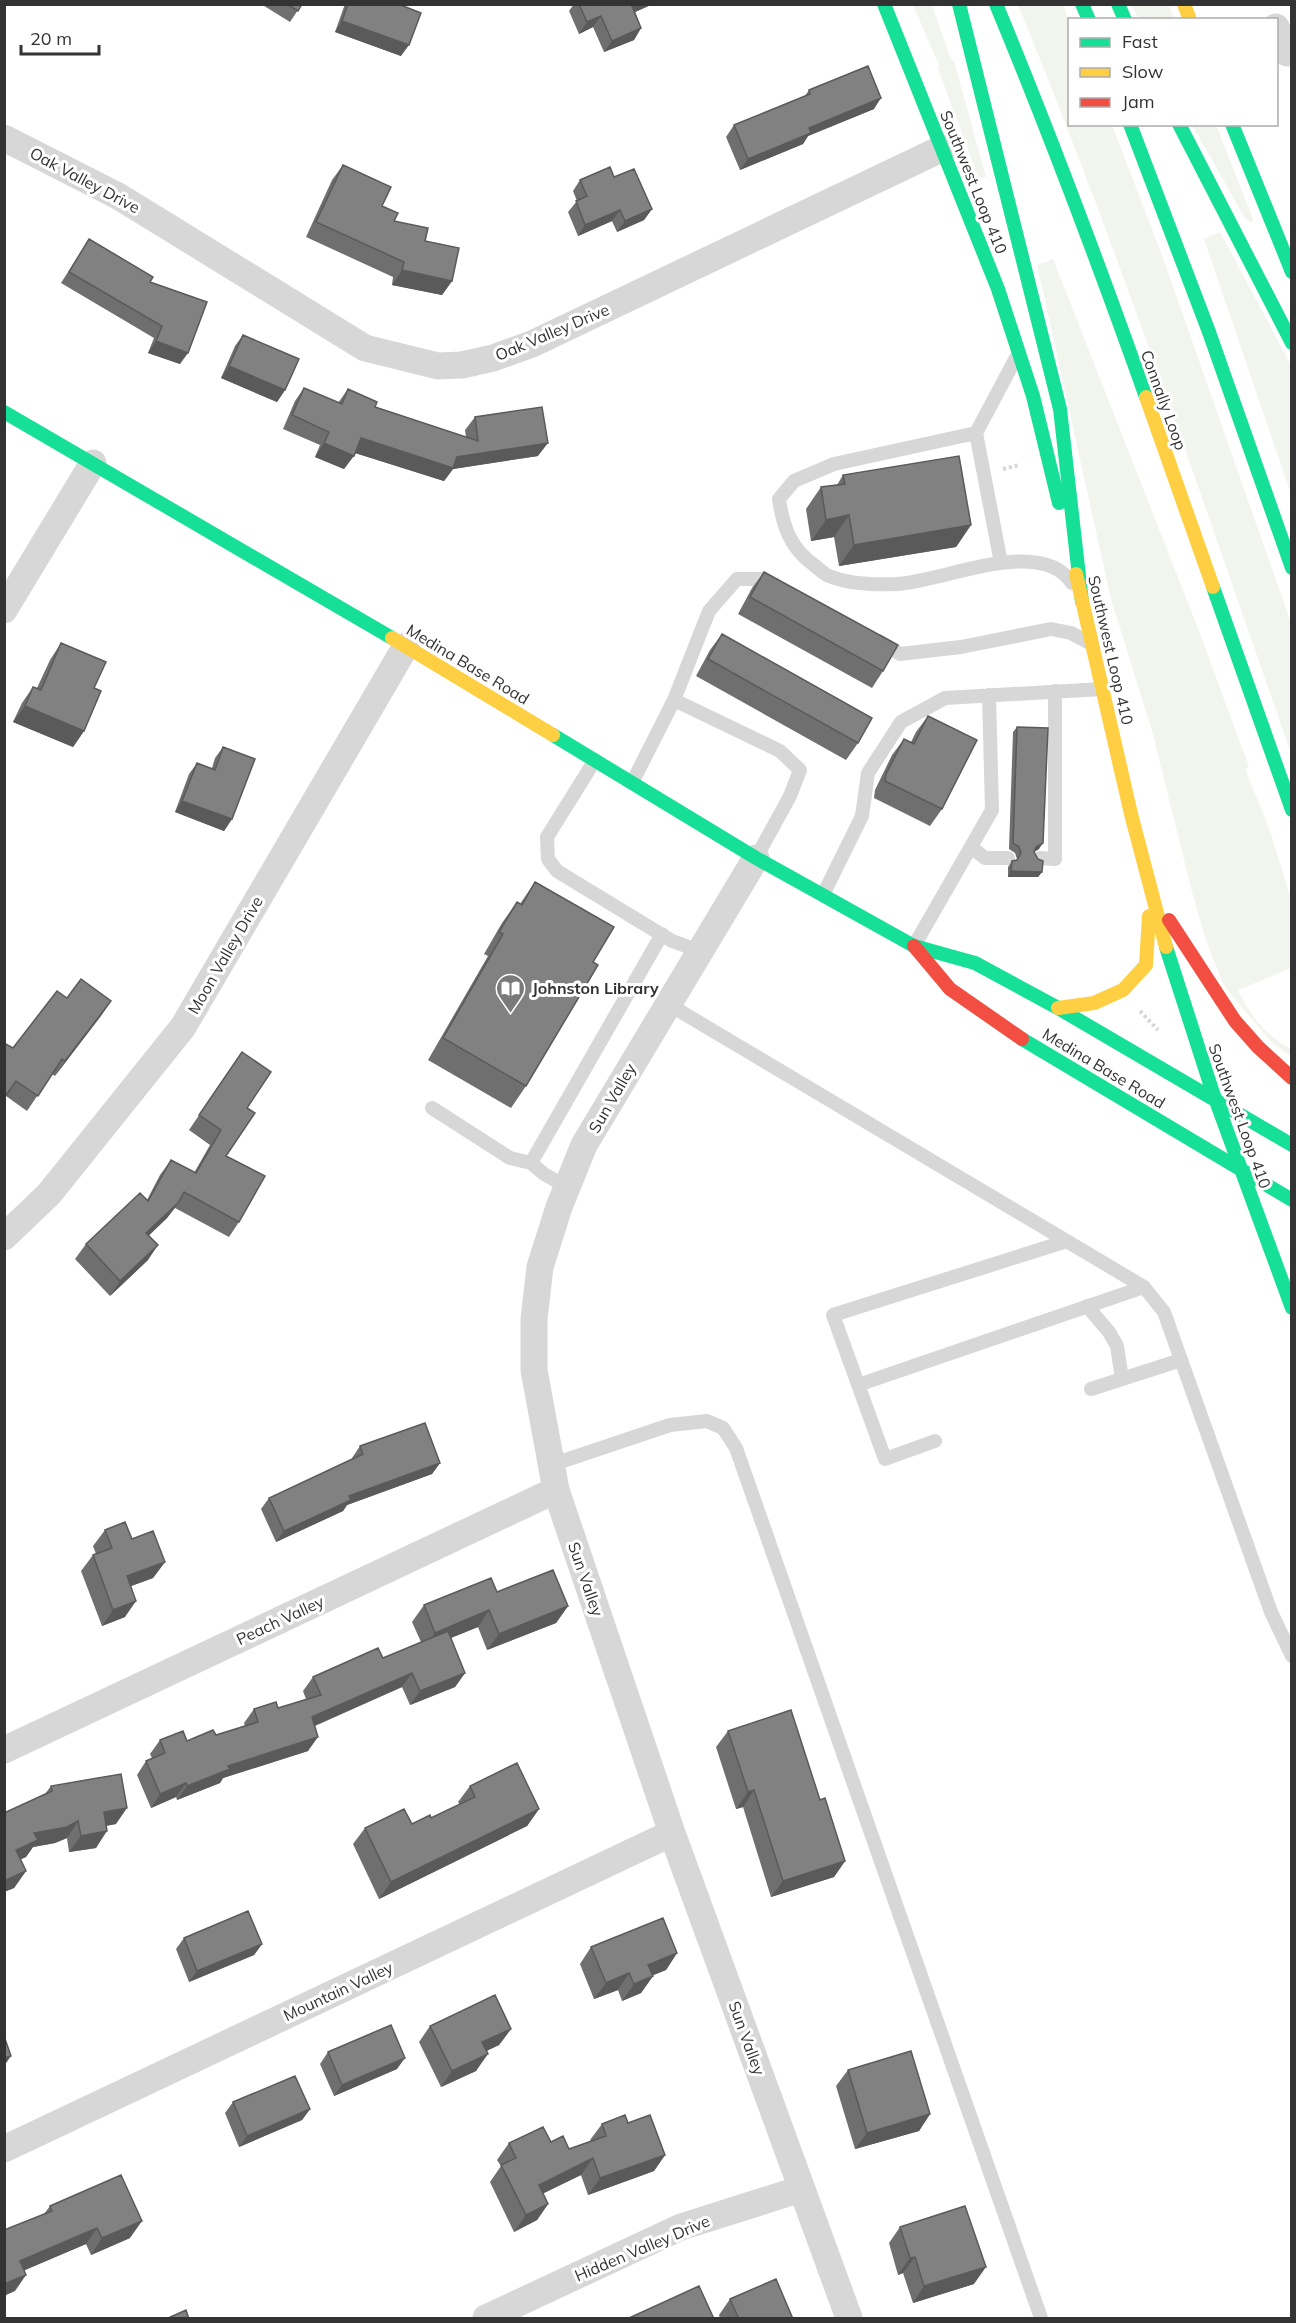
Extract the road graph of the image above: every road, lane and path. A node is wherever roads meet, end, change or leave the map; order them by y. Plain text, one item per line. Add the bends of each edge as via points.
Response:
1 (884, 4) edge
2 (959, 4) edge
3 (996, 4) edge
4 (1082, 4) edge
5 (1118, 4) edge
6 (1088, 18) edge
7 (1124, 18) edge
8 (1278, 33) edge
9 (1285, 54) edge
10 (1131, 126) edge
11 (1180, 126) edge
12 (1233, 126) edge
13 (4, 138) edge
14 (943, 148) junction
15 (1292, 272) edge
16 (1292, 343) edge
17 (1019, 351) junction
18 (4, 412) edge
19 (976, 433) junction
20 (93, 463) junction
21 (1001, 564) junction
22 (1292, 568) edge
23 (787, 590) edge
24 (1082, 602) junction
25 (4, 610) edge
26 (862, 632) edge
27 (1093, 645) junction
28 (406, 646) junction
29 (1103, 689) junction
30 (1055, 691) junction
31 (990, 695) junction
32 (674, 700) junction
33 (595, 760) junction
34 (632, 783) junction
35 (1292, 810) edge
36 (971, 846) junction
37 (756, 858) junction
38 (1008, 858) dead end
39 (1039, 858) edge
40 (1150, 890) junction
41 (823, 895) junction
42 (662, 934) junction
43 (914, 946) junction
44 (700, 951) junction
45 (668, 1004) junction
46 (1058, 1008) junction
47 (1138, 1008) dead end
48 (1159, 1032) dead end
49 (1292, 1078) edge
50 (1217, 1102) junction
51 (432, 1108) dead end
52 (1292, 1145) edge
53 (531, 1163) junction
54 (1242, 1171) junction
55 (567, 1187) junction
56 (1292, 1200) edge
57 (4, 1237) edge
58 (1067, 1241) junction
59 (1144, 1287) junction
60 (1087, 1306) junction
61 (1292, 1308) edge
62 (1181, 1360) junction
63 (1122, 1379) junction
64 (858, 1385) junction
65 (1091, 1389) dead end
66 (934, 1441) dead end
67 (554, 1477) junction
68 (1292, 1656) edge
69 (4, 1750) edge
70 (672, 1833) junction
71 (4, 2149) edge
72 (801, 2189) junction
73 (486, 2319) edge
74 (849, 2319) edge
75 (1041, 2319) edge

1 - 14 main road, Southwest Loop 410
2 - 24 main road via 1060,409
3 - 35 main road, Connally Loop via 1094,251
4 - 6 main road
5 - 7 main road
8 - 9 street
10 - 22 main road
11 - 16 main road
12 - 15 main road
13 - 14 street, Oak Valley Drive via 118,196 365,348 438,366 493,358 532,344
14 - 17 main road, Southwest Loop 410
17 - 19 lane
17 - 24 main road, Southwest Loop 410 via 1052,469
18 - 20 main road, Medina Base Road
19 - 21 lane
19 - 21 lane via 834,464 794,481 779,499 783,525 807,560 828,576 856,582 899,584
20 - 25 street
20 - 28 main road, Medina Base Road
21 - 24 lane via 1032,562 1062,570
23 - 32 lane via 761,579 737,579 709,611
24 - 27 main road, Southwest Loop 410
26 - 27 lane via 900,654 1051,629 1071,633
27 - 29 main road, Southwest Loop 410
28 - 33 main road, Medina Base Road
28 - 57 street, Moon Valley Drive via 183,1027 49,1194
29 - 30 lane
29 - 40 main road, Southwest Loop 410
30 - 31 lane
30 - 39 lane via 1054,859
31 - 36 lane via 992,810
31 - 41 lane via 945,698 901,722 868,774 862,816
32 - 34 lane
32 - 37 lane via 780,751 800,770
33 - 34 main road, Medina Base Road
33 - 42 lane via 548,837 548,859 557,871
34 - 37 main road, Medina Base Road
36 - 38 lane via 985,858
36 - 43 lane
37 - 41 main road, Medina Base Road
37 - 44 street, Sun Valley
40 - 46 main road via 1146,965 1123,990 1094,1003
40 - 49 main road via 1236,1021
40 - 50 main road, Southwest Loop 410
41 - 43 main road, Medina Base Road
42 - 44 lane
42 - 53 lane
43 - 46 main road, Medina Base Road via 975,963
43 - 54 main road, Medina Base Road via 950,989 1020,1038
44 - 45 street, Sun Valley
45 - 55 street, Sun Valley via 584,1145
45 - 58 lane
46 - 50 main road, Medina Base Road
47 - 48 path
50 - 52 main road, Medina Base Road
50 - 54 main road, Southwest Loop 410
51 - 53 lane via 510,1158
53 - 55 lane
54 - 56 main road, Medina Base Road
54 - 61 main road, Southwest Loop 410
55 - 67 street, Sun Valley via 540,1267 534,1319 534,1370
58 - 59 lane
58 - 64 lane via 833,1315
59 - 60 lane
59 - 62 lane via 1164,1312
60 - 63 lane via 1117,1346
60 - 64 lane
62 - 63 lane
62 - 68 lane via 1271,1612
63 - 65 lane
64 - 66 lane via 885,1459
67 - 69 street, Peach Valley
67 - 70 street, Sun Valley
67 - 75 lane via 670,1425 707,1421 723,1428 736,1448
70 - 71 street, Mountain Valley
70 - 72 street, Sun Valley
72 - 73 street, Hidden Valley Drive via 681,2227
72 - 74 street, Sun Valley

